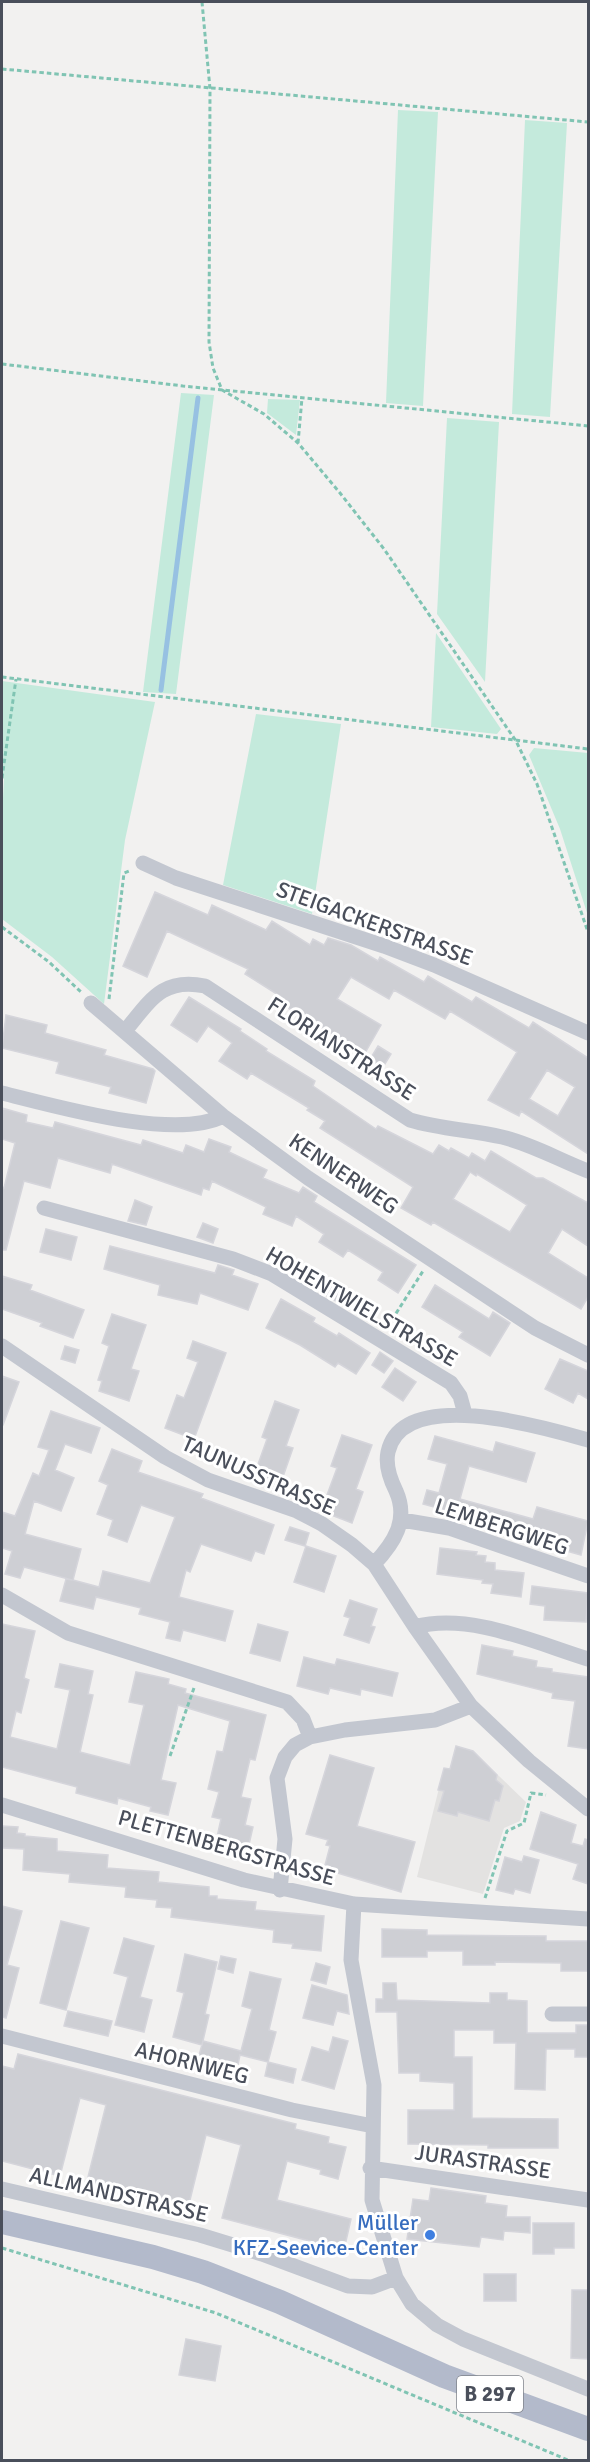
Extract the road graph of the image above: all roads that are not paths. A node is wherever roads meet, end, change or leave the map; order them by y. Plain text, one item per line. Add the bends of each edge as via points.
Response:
1 (143, 862) road end
2 (91, 1003) road end
3 (125, 1031) junction
4 (588, 1034) edge
5 (2, 1093) edge
6 (223, 1116) junction
7 (588, 1172) edge
8 (45, 1208) dead end
9 (2, 1346) edge
10 (588, 1355) edge
11 (465, 1414) junction
12 (588, 1440) edge
13 (402, 1520) junction
14 (374, 1564) junction
15 (588, 1576) edge
16 (2, 1595) edge
17 (415, 1627) junction
18 (588, 1659) edge
19 (471, 1706) junction
20 (310, 1737) junction
21 (2, 1805) edge
22 (588, 1809) edge
23 (280, 1890) junction
24 (354, 1905) junction
25 (588, 1919) edge
26 (552, 2014) dead end
27 (588, 2014) edge
28 (2, 2036) edge
29 (373, 2126) junction
30 (370, 2169) junction
31 (2, 2189) edge
32 (588, 2200) edge
33 (2, 2222) edge
34 (396, 2278) junction
35 (588, 2389) edge
36 (588, 2429) edge

1 - 4 street, STEIGACKERSTRASSE via 176,878 434,965
2 - 3 street, KENNERWEG
3 - 6 street, KENNERWEG
3 - 7 street, FLORIANSTRASSE via 168,986 205,986 410,1120 525,1143
5 - 6 street via 158,1124 197,1124
6 - 10 street, KENNERWEG via 308,1178 535,1329
8 - 11 street, HOHENTWIELSTRASSE via 243,1263 272,1275 451,1383
9 - 14 street, TAUNUSSTRASSE via 165,1457 208,1480 322,1524
11 - 12 street via 508,1420
11 - 13 street via 429,1417 399,1432 388,1451 388,1473 399,1498
13 - 14 street via 392,1545
13 - 15 street, LEMBERGWEG via 449,1528
14 - 17 street, TAUNUSSTRASSE
16 - 20 street via 68,1633 287,1702 303,1719
17 - 18 street via 429,1623 473,1624
17 - 19 street, TAUNUSSTRASSE
19 - 20 street via 435,1720
19 - 22 street, TAUNUSSTRASSE
20 - 23 street via 285,1756 277,1778 285,1839
21 - 23 street, PLETTENBERGSTRASSE
23 - 24 street, PLETTENBERGSTRASSE
24 - 25 street, PLETTENBERGSTRASSE
24 - 29 street via 350,1952 373,2067
26 - 27 street
28 - 29 street, AHORNWEG via 292,2110
29 - 30 street
30 - 32 street, JURASTRASSE
30 - 34 street via 375,2220
31 - 34 street, ALLMANDSTRASSE via 200,2235 262,2253 348,2286 372,2287
33 - 36 main road, B 297 via 203,2272 444,2376
34 - 35 street via 412,2304 437,2325

